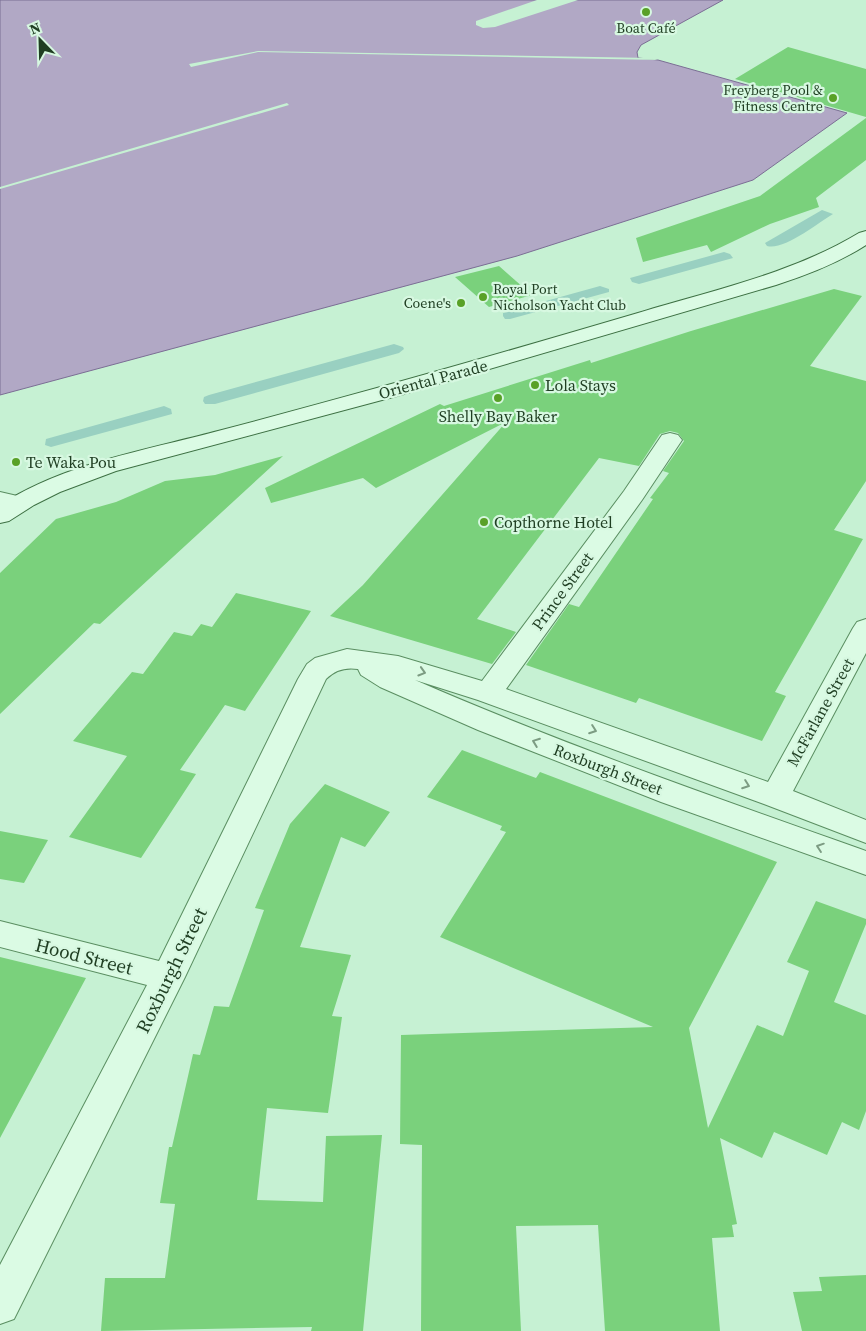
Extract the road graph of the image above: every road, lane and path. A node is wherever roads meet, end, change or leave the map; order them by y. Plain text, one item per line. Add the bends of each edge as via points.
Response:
1 (866, 237) edge
2 (670, 440) dead end
3 (6, 506) edge
4 (866, 628) edge
5 (358, 659) junction
6 (488, 692) junction
7 (775, 796) junction
8 (866, 832) edge
9 (866, 863) edge
10 (0, 934) edge
11 (168, 977) junction
12 (0, 1305) edge

1 - 3 street, Oriental Parade via 845,250 784,275 511,357 111,466 66,480
2 - 6 street, Prince Street
4 - 7 street, McFarlane Street
5 -> 6 street, Roxburgh Street via 398,665
9 -> 5 street, Roxburgh Street via 672,794 488,723 390,680
5 - 11 street, Roxburgh Street via 347,658 325,665 312,679
6 -> 7 street, Roxburgh Street
7 - 8 street, Roxburgh Street
10 - 11 street, Hood Street
11 - 12 street, Roxburgh Street

